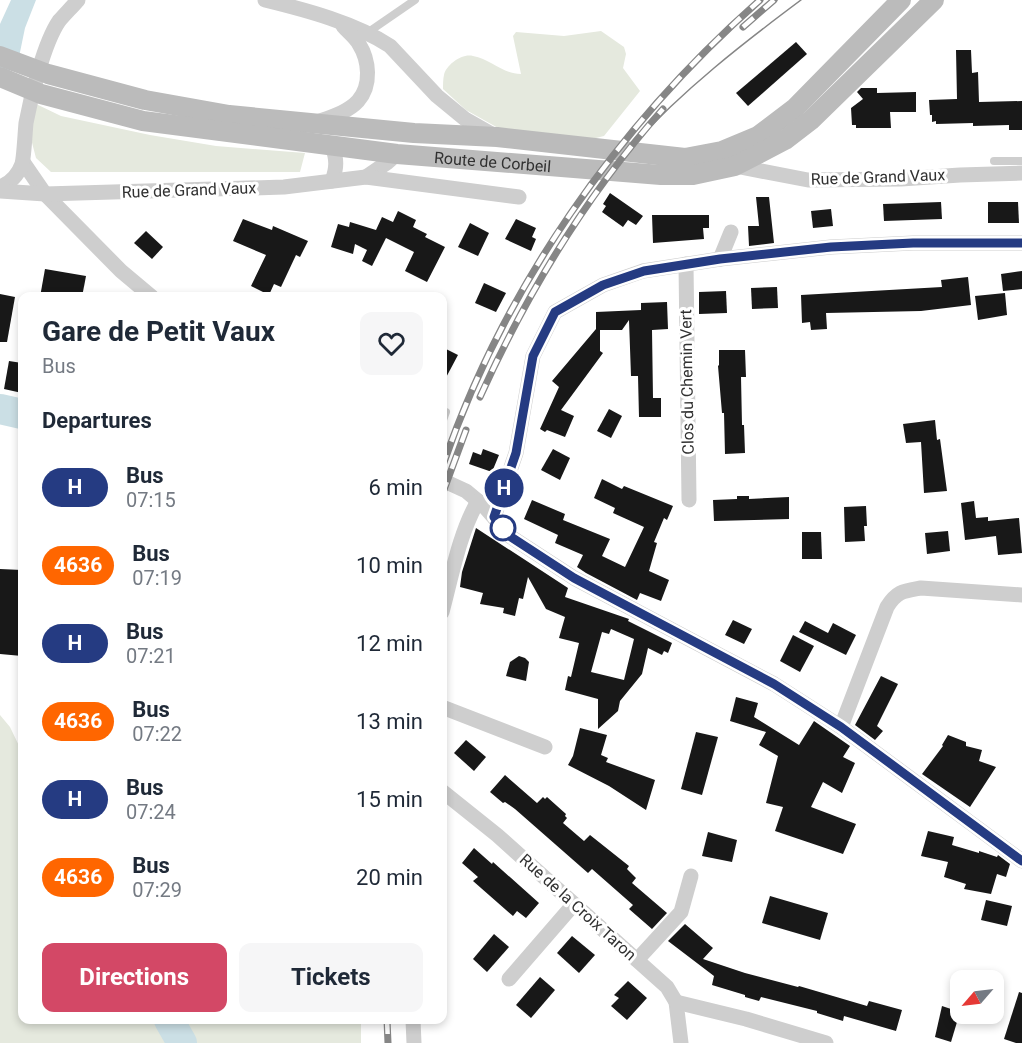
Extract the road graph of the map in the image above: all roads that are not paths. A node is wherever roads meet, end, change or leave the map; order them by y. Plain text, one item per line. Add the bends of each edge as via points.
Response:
1 (78, 0) edge
2 (265, 0) edge
3 (415, 0) edge
4 (901, 0) edge
5 (934, 0) edge
6 (341, 24) junction
7 (367, 33) junction
8 (0, 56) edge
9 (0, 77) edge
10 (315, 123) junction
11 (497, 137) junction
12 (332, 146) junction
13 (397, 154) junction
14 (994, 161) dead end
15 (1022, 161) edge
16 (23, 162) junction
17 (735, 166) junction
18 (1022, 173) edge
19 (366, 177) junction
20 (332, 181) junction
21 (0, 189) edge
22 (45, 194) junction
23 (519, 197) dead end
24 (731, 232) dead end
25 (1022, 243) edge
26 (720, 259) junction
27 (686, 264) junction
28 (146, 292) edge
29 (447, 482) edge
30 (689, 500) dead end
31 (478, 501) junction
32 (494, 517) junction
33 (447, 595) edge
34 (1022, 595) edge
35 (447, 709) edge
36 (841, 727) junction
37 (545, 747) dead end
38 (447, 795) edge
39 (1022, 861) edge
40 (691, 876) dead end
41 (574, 904) junction
42 (637, 960) junction
43 (508, 979) dead end
44 (676, 1002) junction
45 (413, 1024) edge
46 (414, 1043) edge
47 (681, 1043) edge
48 (826, 1043) edge

1 - 16 street via 59,22 30,99
2 - 6 street
3 - 7 lane
4 - 11 main road, Route de Corbeil via 795,108 758,136 722,151 685,158
5 - 17 main road, Route de Corbeil via 811,120 785,141
6 - 7 street
6 - 10 street via 358,44 367,63 368,82 359,101
7 - 11 street via 390,46 437,96 465,119
8 - 10 main road, Route de Corbeil via 48,74 146,100 219,113
9 - 12 main road, Route de Corbeil via 41,94 143,122
10 - 11 main road, Route de Corbeil
12 - 13 main road, Route de Corbeil
12 - 20 street via 336,158
13 - 17 main road, Route de Corbeil via 661,175 693,175
13 - 19 street, Rue de Grand Vaux
14 - 15 lane
16 - 21 street
16 - 22 street
17 - 18 street, Rue de Grand Vaux via 830,181
19 - 20 street, Rue de Grand Vaux
19 - 23 street, Rue de Grand Vaux
20 - 22 street, Rue de Grand Vaux via 284,187
21 - 22 street, Rue de Grand Vaux
22 - 28 street
24 - 26 street
25 - 26 street via 831,247
26 - 27 street
27 - 30 street, Clos du Chemin Vert
27 - 32 street via 644,271 603,285 555,312 533,356 516,453
29 - 31 street
31 - 32 street
31 - 33 street via 470,515
32 - 36 street via 511,537 574,578 774,684
34 - 36 street via 921,588 895,595
35 - 37 street
36 - 39 street
38 - 41 street, Rue de la Croix Taron
40 - 42 street via 681,912
41 - 42 street, Rue de la Croix Taron
41 - 43 street
42 - 44 street, Rue de la Croix Taron via 667,987
44 - 47 street
44 - 48 street
45 - 46 street

